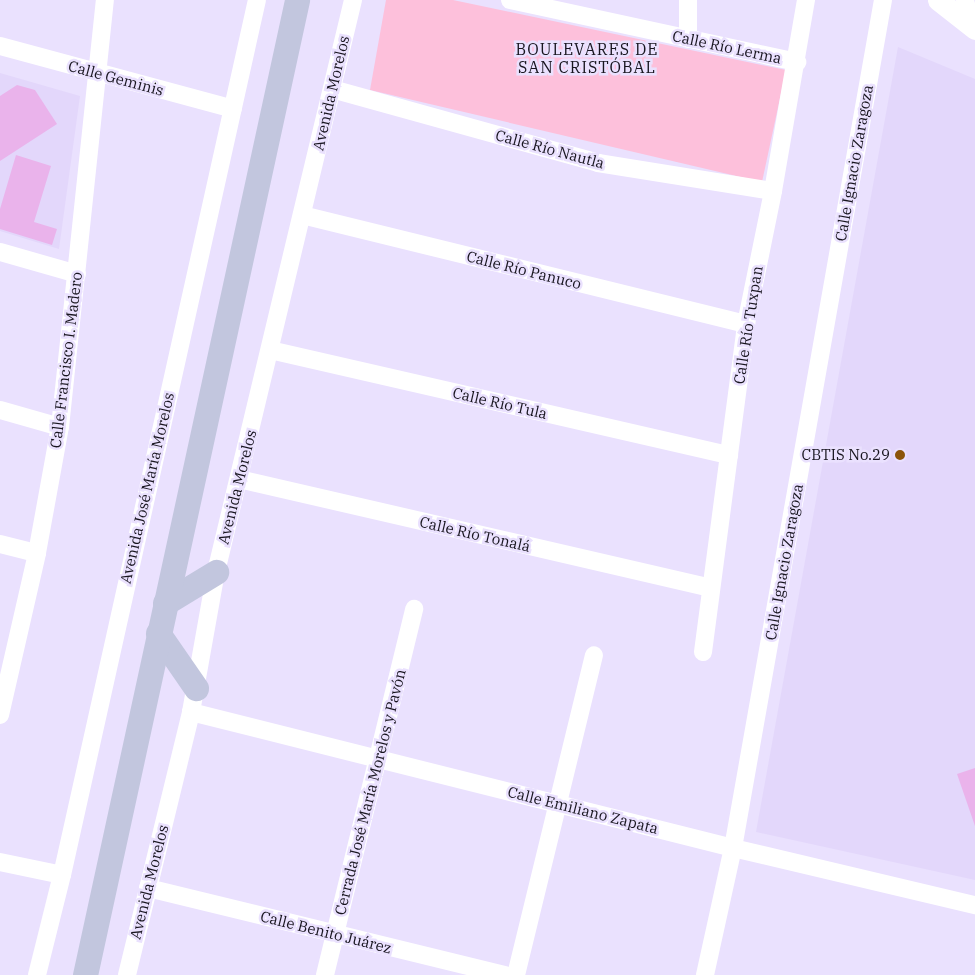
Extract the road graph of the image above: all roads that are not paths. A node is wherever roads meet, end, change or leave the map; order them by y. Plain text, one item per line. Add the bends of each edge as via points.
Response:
1 (105, 0) edge
2 (257, 0) edge
3 (297, 0) edge
4 (353, 0) edge
5 (510, 0) edge
6 (688, 0) edge
7 (806, 0) edge
8 (883, 0) edge
9 (938, 0) edge
10 (965, 0) edge
11 (973, 28) edge
12 (688, 39) junction
13 (0, 46) edge
14 (797, 62) junction
15 (96, 72) junction
16 (332, 89) junction
17 (233, 109) junction
18 (773, 192) junction
19 (302, 215) junction
20 (0, 252) edge
21 (77, 274) junction
22 (746, 324) junction
23 (270, 350) junction
24 (0, 410) edge
25 (60, 427) junction
26 (729, 456) junction
27 (239, 479) junction
28 (0, 544) edge
29 (37, 553) junction
30 (216, 572) junction
31 (711, 588) junction
32 (166, 603) junction
33 (414, 609) dead end
34 (158, 633) junction
35 (703, 652) dead end
36 (594, 655) dead end
37 (196, 688) junction
38 (191, 712) junction
39 (0, 715) edge
40 (377, 760) junction
41 (558, 803) junction
42 (733, 848) junction
43 (0, 862) edge
44 (62, 875) junction
45 (148, 888) junction
46 (975, 905) edge
47 (335, 934) junction
48 (37, 975) edge
49 (85, 975) edge
50 (127, 975) edge
51 (325, 975) edge
52 (505, 975) edge
53 (516, 975) edge
54 (705, 975) edge

1 - 15 street, Calle Francisco I. Madero
2 - 17 street, Avenida José María Morelos
3 - 32 main road
4 - 16 street, Avenida Morelos
5 - 12 street, Calle Río Lerma
6 - 12 street
7 - 14 street, Calle Río Tuxpan
8 - 42 street, Calle Ignacio Zaragoza
9 - 11 street
10 - 11 street
12 - 14 street, Calle Río Lerma
13 - 15 street, Calle Geminis
14 - 18 street, Calle Río Tuxpan
15 - 17 street, Calle Geminis
15 - 21 street, Calle Francisco I. Madero
16 - 18 street, Calle Río Nautla via 598,163
16 - 19 street, Avenida Morelos
17 - 44 street, Avenida José María Morelos
18 - 22 street, Calle Río Tuxpan
19 - 22 street, Calle Río Panuco
19 - 23 street, Avenida Morelos
20 - 21 street
21 - 25 street, Calle Francisco I. Madero
22 - 26 street, Calle Río Tuxpan
23 - 26 street, Calle Río Tula
23 - 27 street, Avenida Morelos
24 - 25 street
25 - 29 street, Calle Francisco I. Madero
26 - 31 street, Calle Río Tuxpan
27 - 30 street, Avenida Morelos
27 - 31 street, Calle Río Tonalá
28 - 29 street
29 - 39 street, Calle Francisco I. Madero
30 - 32 main road
30 - 37 street, Avenida Morelos
31 - 35 street, Calle Río Tuxpan
32 - 34 main road
33 - 40 street, Cerrada José María Morelos y Pavón
34 - 37 main road
34 - 49 main road
36 - 41 street
37 - 38 street, Avenida Morelos
38 - 40 street, Calle Emiliano Zapata
38 - 45 street, Avenida Morelos
40 - 41 street, Calle Emiliano Zapata
40 - 47 street, Cerrada José María Morelos y Pavón
41 - 42 street, Calle Emiliano Zapata
41 - 53 street
42 - 46 street, Calle Emiliano Zapata
42 - 54 street, Calle Ignacio Zaragoza
43 - 44 street
44 - 48 street, Avenida José María Morelos
45 - 47 street, Calle Benito Juárez
45 - 50 street, Avenida Morelos
47 - 51 street, Cerrada José María Morelos y Pavón
47 - 52 street, Calle Benito Juárez

